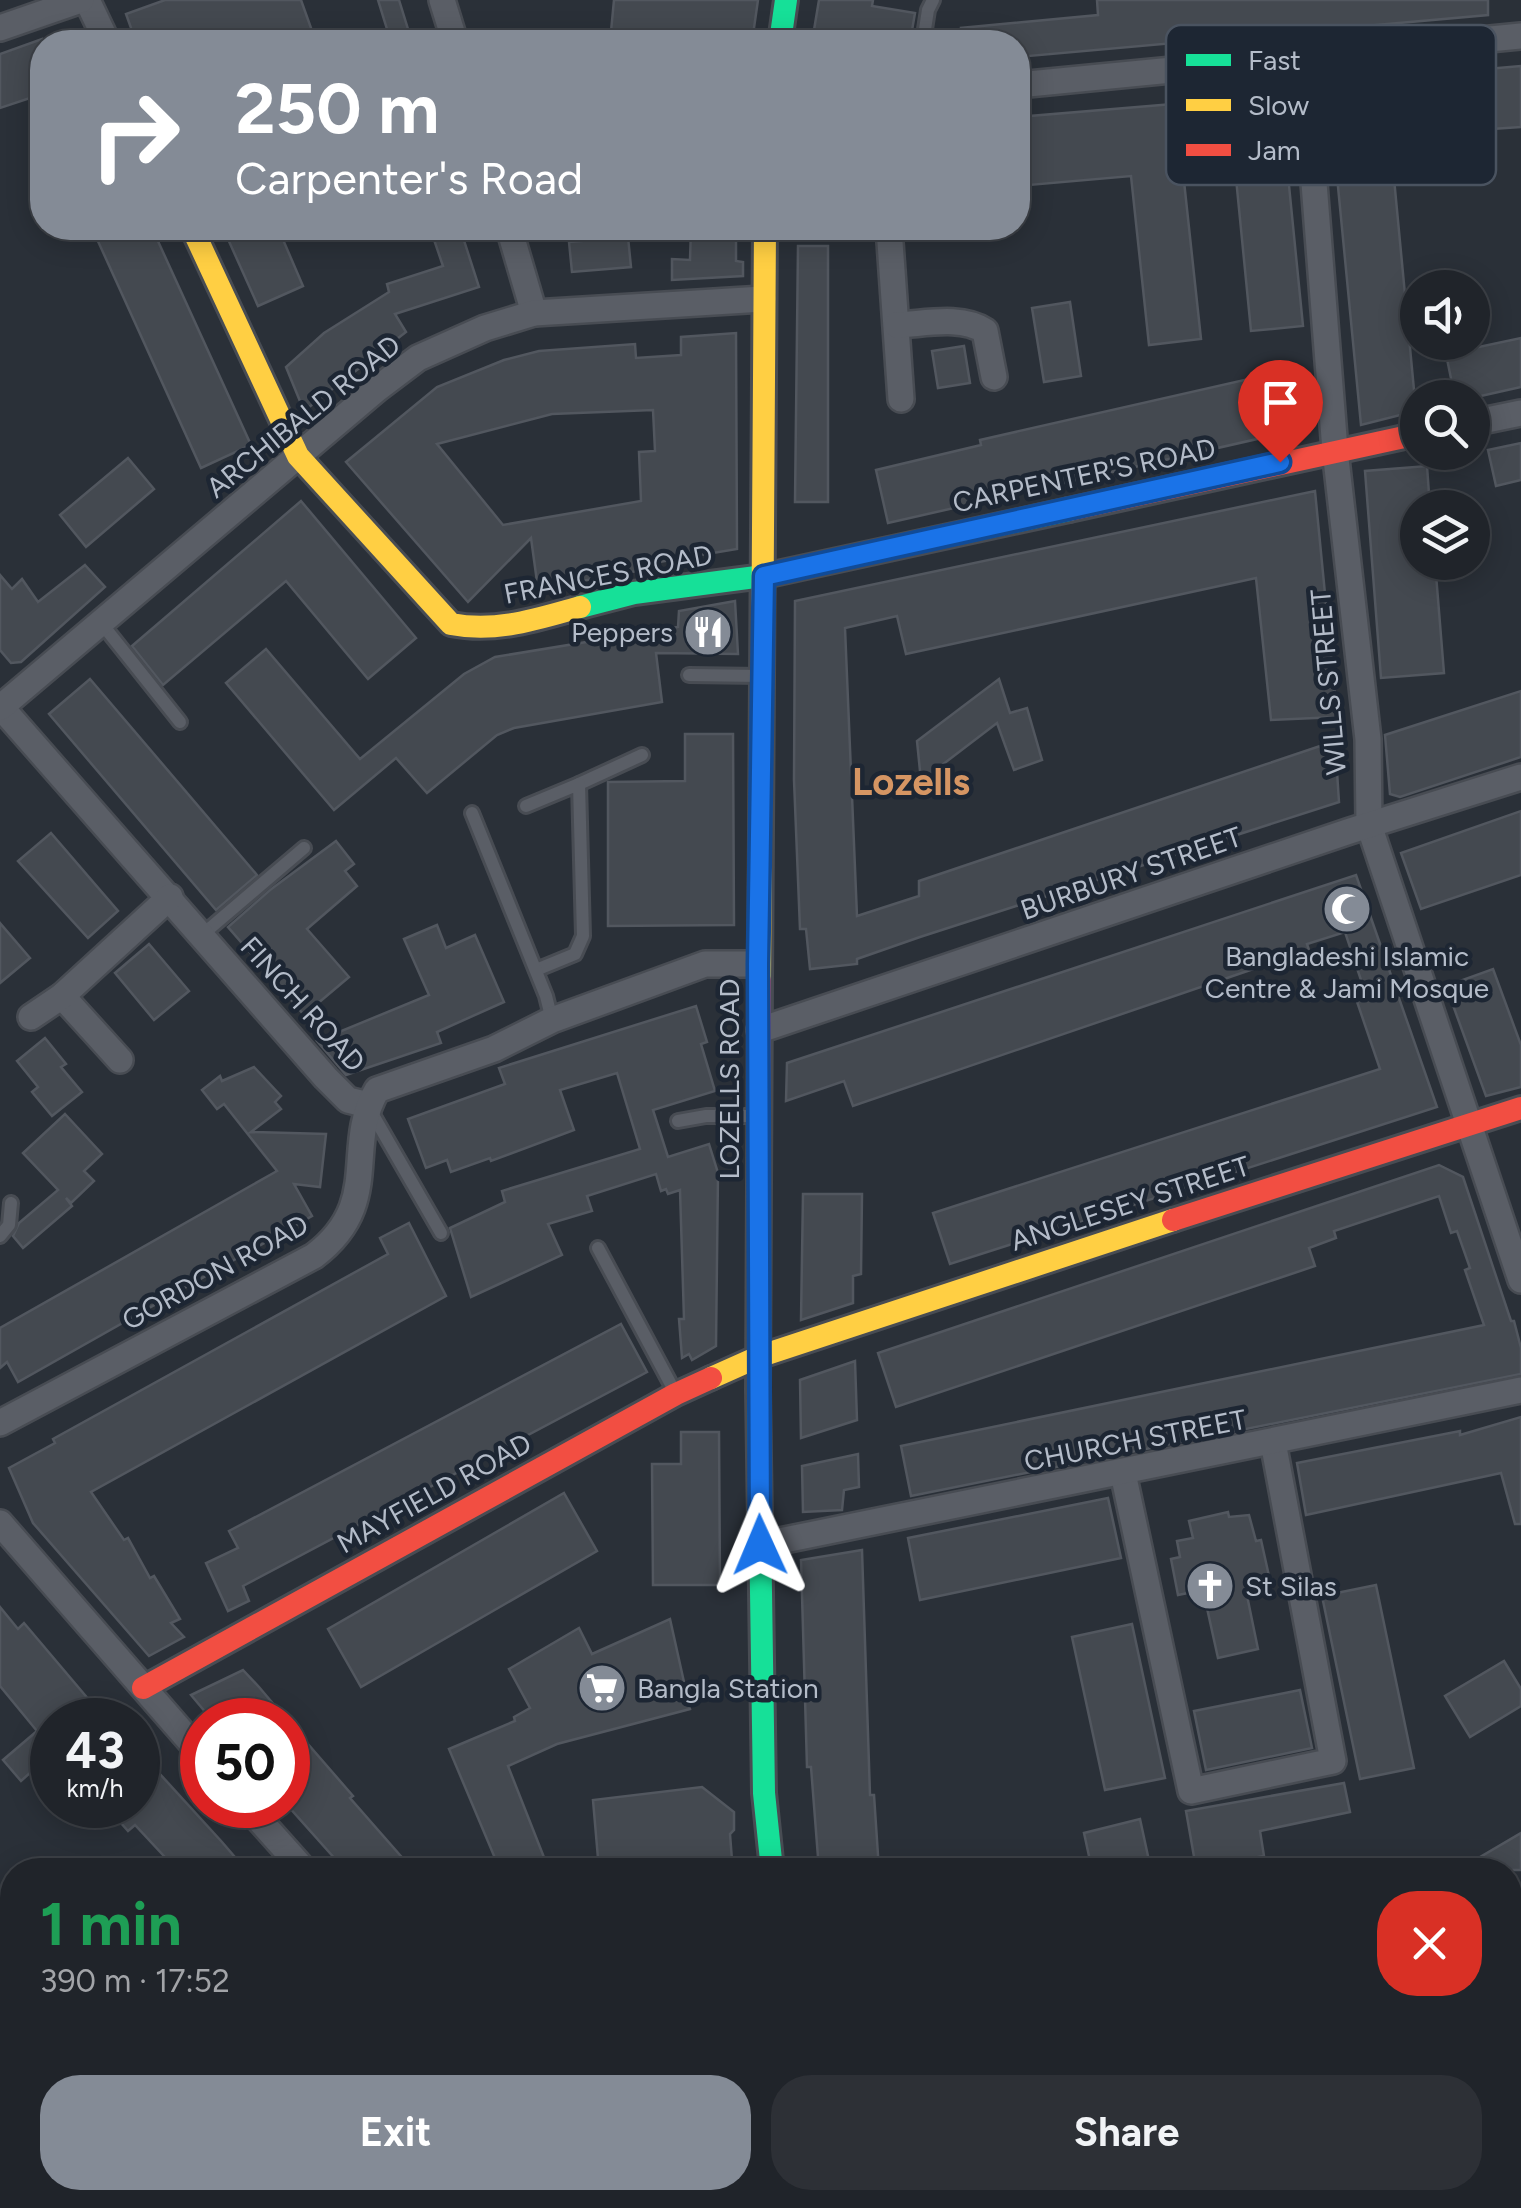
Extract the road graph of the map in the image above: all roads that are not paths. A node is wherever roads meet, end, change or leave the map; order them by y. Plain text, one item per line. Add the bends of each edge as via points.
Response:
1 (84, 0) edge
2 (442, 0) edge
3 (786, 0) edge
4 (933, 0) edge
5 (0, 28) edge
6 (100, 30) edge
7 (451, 30) edge
8 (782, 30) edge
9 (925, 30) edge
10 (1521, 36) edge
11 (1496, 38) edge
12 (1166, 70) edge
13 (1030, 83) edge
14 (1314, 185) edge
15 (198, 240) edge
16 (513, 240) edge
17 (764, 240) edge
18 (890, 240) edge
19 (762, 299) junction
20 (534, 313) junction
21 (897, 325) junction
22 (994, 377) dead end
23 (901, 399) dead end
24 (1521, 413) edge
25 (1490, 419) edge
26 (1400, 437) edge
27 (1335, 450) junction
28 (298, 456) junction
29 (764, 576) junction
30 (102, 624) junction
31 (689, 675) dead end
32 (763, 676) junction
33 (0, 707) edge
34 (180, 722) dead end
35 (642, 755) dead end
36 (1521, 776) edge
37 (580, 784) junction
38 (526, 806) dead end
39 (472, 813) dead end
40 (1368, 825) junction
41 (304, 848) dead end
42 (170, 897) junction
43 (202, 935) junction
44 (758, 964) junction
45 (536, 970) junction
46 (62, 996) junction
47 (31, 1017) dead end
48 (552, 1020) junction
49 (760, 1030) junction
50 (120, 1060) dead end
51 (368, 1106) junction
52 (1521, 1108) edge
53 (760, 1116) junction
54 (678, 1120) dead end
55 (1467, 1123) junction
56 (11, 1204) dead end
57 (441, 1233) dead end
58 (0, 1236) edge
59 (598, 1248) dead end
60 (1521, 1280) edge
61 (758, 1357) junction
62 (1521, 1390) edge
63 (676, 1394) junction
64 (0, 1422) edge
65 (1273, 1442) junction
66 (1124, 1473) junction
67 (0, 1524) edge
68 (760, 1545) junction
69 (143, 1688) junction
70 (180, 1731) edge
71 (267, 1828) edge
72 (293, 1858) edge
73 (771, 1858) edge

1 - 5 street
1 - 6 street
2 - 7 street
3 - 8 street
4 - 9 lane
10 - 11 street
12 - 13 street
14 - 27 street, WILLS STREET
15 - 28 street, FRANCES ROAD
16 - 20 street
17 - 19 street, LOZELLS ROAD
18 - 21 street
19 - 20 street, ARCHIBALD ROAD
19 - 29 street, LOZELLS ROAD
20 - 28 street, ARCHIBALD ROAD via 418,358
21 - 22 street via 976,325 985,331
21 - 23 street
24 - 25 street
26 - 27 street, CARPENTER'S ROAD
27 - 29 street, CARPENTER'S ROAD
27 - 40 street, WILLS STREET via 1368,738
28 - 29 street, FRANCES ROAD via 451,624 514,625 634,593
28 - 30 street, ARCHIBALD ROAD
29 - 32 street, LOZELLS ROAD
30 - 33 street, ARCHIBALD ROAD
30 - 34 lane
31 - 32 lane
32 - 44 street, LOZELLS ROAD
33 - 42 street, FINCH ROAD
35 - 37 lane
36 - 40 street, BURBURY STREET
37 - 38 lane
37 - 45 lane via 583,936 575,954
39 - 45 lane
40 - 49 street, BURBURY STREET
40 - 55 street, WILLS STREET
41 - 43 lane
42 - 43 street, FINCH ROAD
42 - 46 street
43 - 51 street, FINCH ROAD via 326,1078 348,1100
44 - 48 street, FINCH ROAD via 705,964
44 - 49 street, LOZELLS ROAD
45 - 48 lane
46 - 47 street
46 - 50 street
48 - 51 street, FINCH ROAD via 494,1049 377,1090
49 - 53 street, LOZELLS ROAD
51 - 57 lane
51 - 64 street, GORDON ROAD via 360,1177 335,1240
52 - 55 street, ANGLESEY STREET
53 - 54 lane
53 - 61 street, LOZELLS ROAD
55 - 60 street, WILLS STREET
55 - 61 street, ANGLESEY STREET
56 - 58 lane
59 - 63 lane
61 - 63 street, MAYFIELD ROAD
61 - 68 street, LOZELLS ROAD
62 - 65 street, CHURCH STREET
63 - 69 street, MAYFIELD ROAD
65 - 66 street, CHURCH STREET
65 - 66 street via 1332,1761 1191,1791
66 - 68 street, CHURCH STREET
67 - 69 street
68 - 73 street, LOZELLS ROAD
69 - 70 street
71 - 72 street

